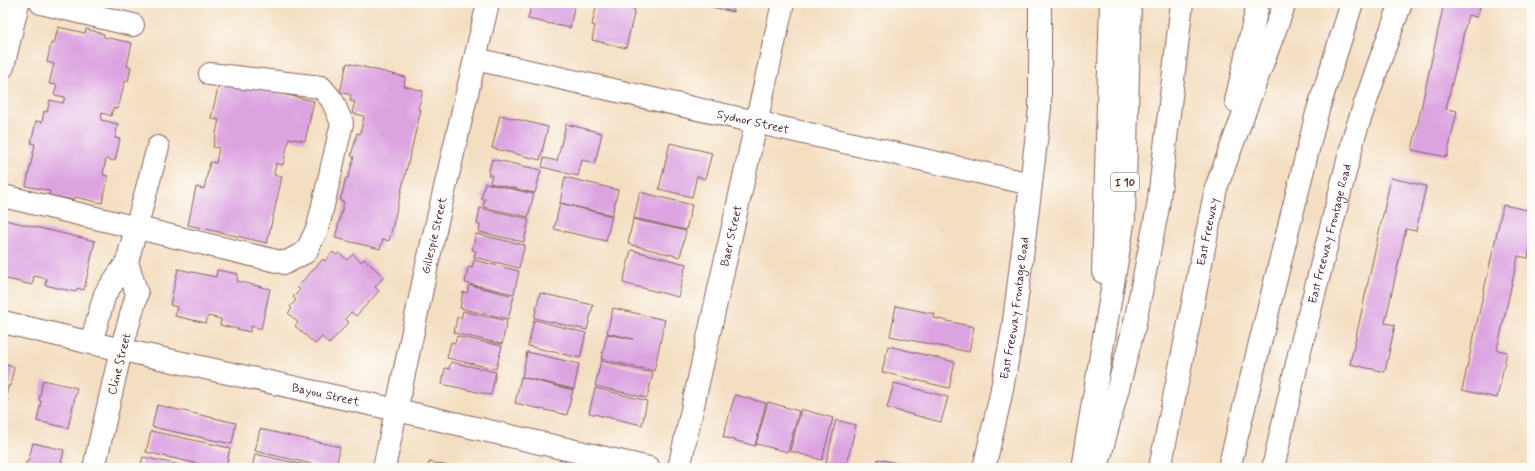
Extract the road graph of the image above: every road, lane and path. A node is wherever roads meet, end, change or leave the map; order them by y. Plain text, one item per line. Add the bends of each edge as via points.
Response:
1 (18, 3) edge
2 (41, 3) edge
3 (488, 3) edge
4 (783, 3) edge
5 (1040, 3) edge
6 (1111, 3) edge
7 (1130, 3) edge
8 (1182, 3) edge
9 (1258, 3) edge
10 (1285, 3) edge
11 (1352, 3) edge
12 (1401, 3) edge
13 (133, 25) dead end
14 (475, 59) junction
15 (3, 67) edge
16 (210, 74) dead end
17 (756, 121) junction
18 (158, 147) dead end
19 (1031, 184) junction
20 (1216, 188) junction
21 (3, 196) edge
22 (136, 228) junction
23 (127, 262) junction
24 (3, 322) edge
25 (91, 344) junction
26 (121, 350) junction
27 (1100, 359) junction
28 (397, 410) junction
29 (94, 468) edge
30 (384, 468) edge
31 (649, 468) edge
32 (679, 468) edge
33 (984, 468) edge
34 (1082, 468) edge
35 (1097, 468) edge
36 (1160, 468) edge
37 (1229, 468) edge
38 (1273, 468) edge

1 - 15 main road
2 - 13 main road
3 - 14 main road, Gillespie Street
4 - 17 main road, Baer Street
5 - 19 main road, East Freeway Frontage Road via 1040,108
6 - 27 main road
7 - 27 main road, I 10 via 1124,218
8 - 35 main road via 1158,207 1134,327
9 - 20 main road
10 - 20 main road, East Freeway
11 - 37 main road via 1317,113
12 - 38 main road, East Freeway Frontage Road via 1355,133
14 - 17 main road, Sydnor Street
14 - 28 main road, Gillespie Street via 427,265
16 - 22 main road via 321,87 332,100 342,123 318,227 311,242 306,252 285,263
17 - 19 main road, Sydnor Street
17 - 32 main road, Baer Street
18 - 22 main road
19 - 33 main road, East Freeway Frontage Road via 1013,329
20 - 36 main road, East Freeway
21 - 22 main road
22 - 23 main road
23 - 25 main road via 105,294
23 - 26 main road, Cline Street via 137,294
24 - 25 main road, Bayou Street
25 - 26 main road, Bayou Street
26 - 28 main road, Bayou Street
26 - 29 main road, Cline Street
27 - 34 main road, I 10
28 - 30 main road, Gillespie Street
28 - 31 main road, Bayou Street

